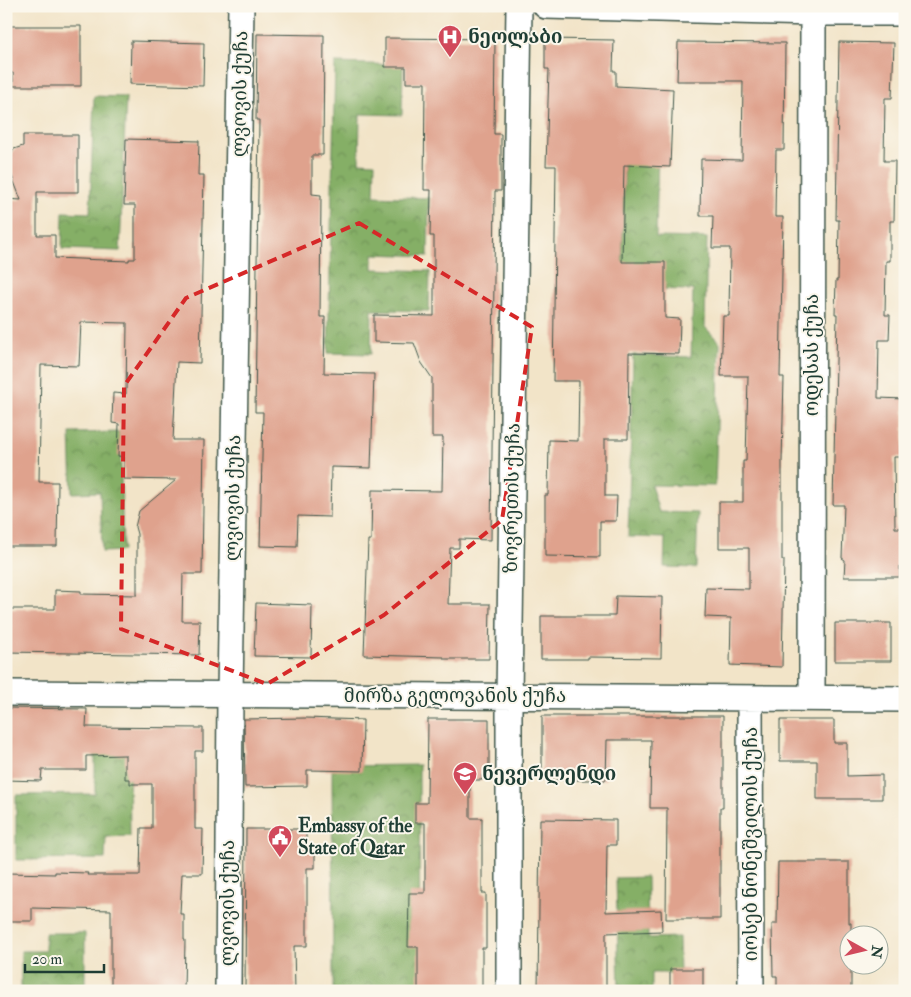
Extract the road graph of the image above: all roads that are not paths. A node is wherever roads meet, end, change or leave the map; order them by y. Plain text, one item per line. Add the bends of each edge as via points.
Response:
1 (241, 6) edge
2 (519, 6) edge
3 (546, 6) edge
4 (813, 13) junction
5 (905, 13) edge
6 (6, 693) edge
7 (230, 694) junction
8 (509, 696) junction
9 (750, 698) junction
10 (812, 698) junction
11 (905, 699) edge
12 (228, 991) edge
13 (509, 991) edge
14 (751, 991) edge

1 - 7 street, ლვოვის ქუჩა
2 - 8 street, ზოვრეთის ქუჩა
3 - 4 street
4 - 5 street
4 - 10 street, ოდესას ქუჩა
6 - 7 street, მირზა გელოვანის ქუჩა
7 - 8 street, მირზა გელოვანის ქუჩა
7 - 12 street, ლვოვის ქუჩა
8 - 9 street, მირზა გელოვანის ქუჩა
8 - 13 street, ზოვრეთის ქუჩა
9 - 10 street, მირზა გელოვანის ქუჩა
9 - 14 street, იოსებ ნონეშვილის ქუჩა
10 - 11 street, მირზა გელოვანის ქუჩა

